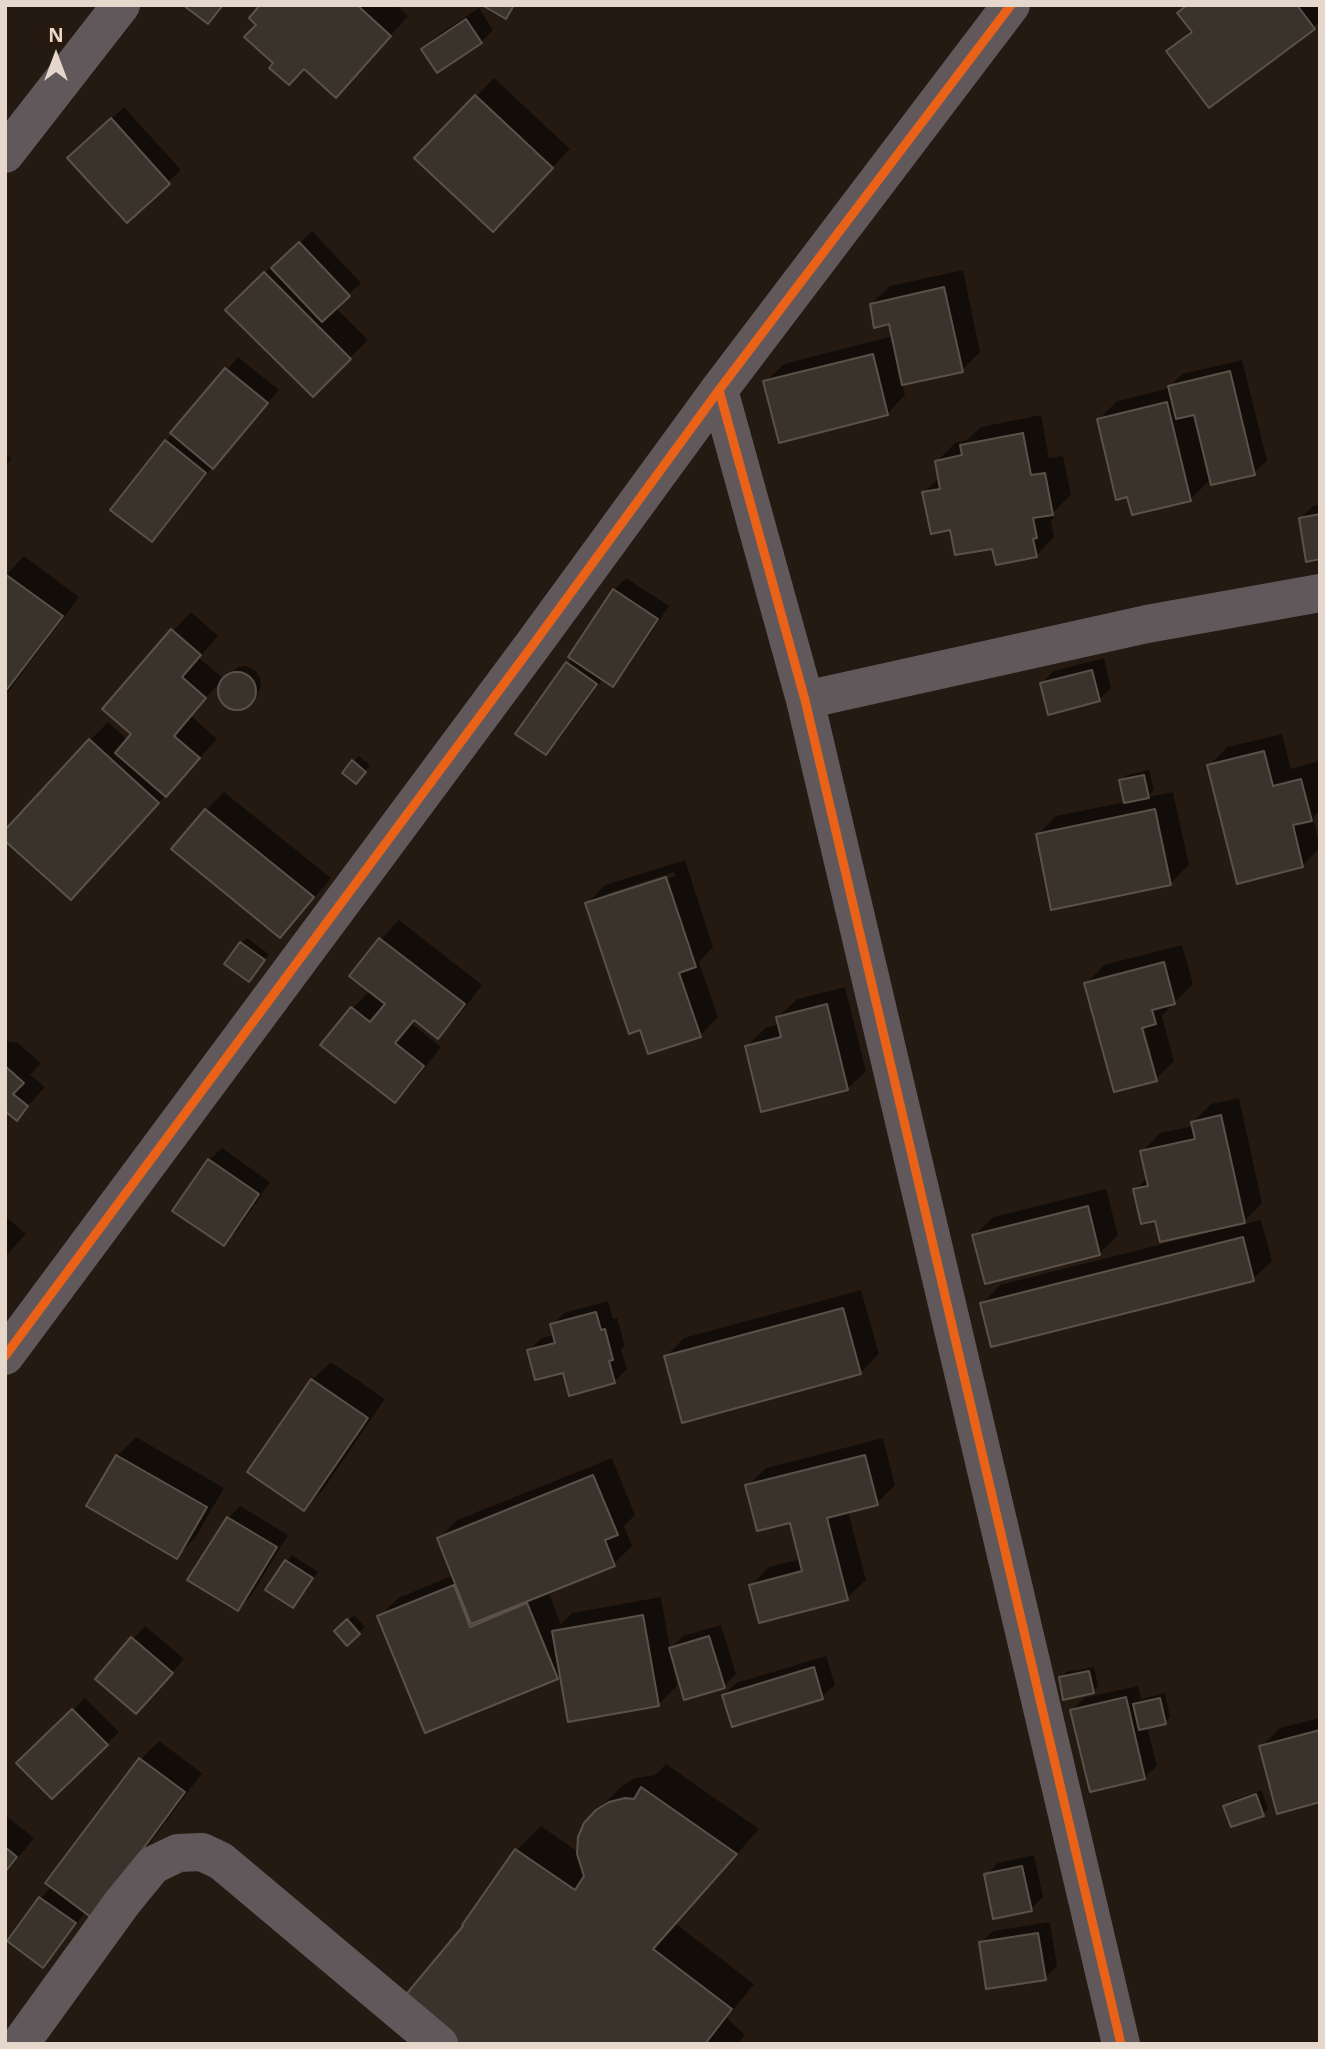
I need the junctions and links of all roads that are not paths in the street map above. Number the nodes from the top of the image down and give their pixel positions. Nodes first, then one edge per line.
1 (121, 5) edge
2 (1011, 5) edge
3 (5, 154) edge
4 (719, 390) junction
5 (1320, 593) edge
6 (805, 700) junction
7 (5, 1356) edge
8 (20, 2044) edge
9 (439, 2044) edge
10 (1121, 2044) edge

1 - 3 street
2 - 4 street
4 - 6 street
4 - 7 street
5 - 6 street
6 - 10 street
8 - 9 street

